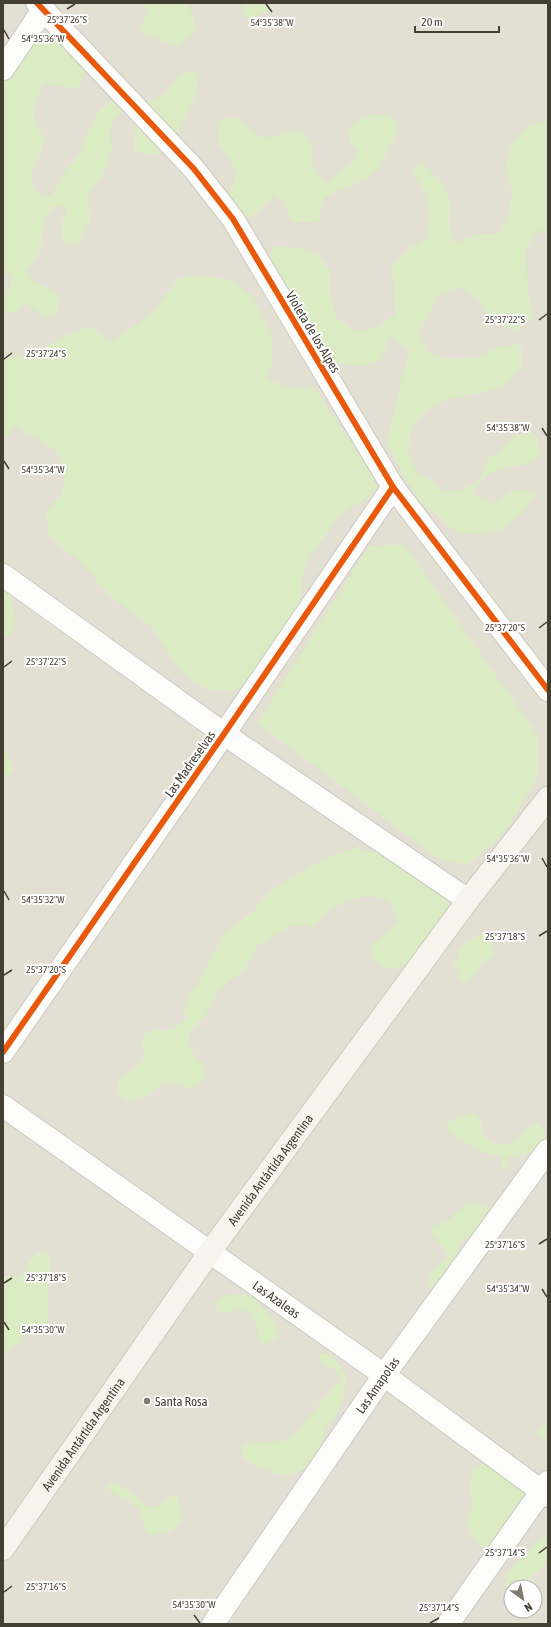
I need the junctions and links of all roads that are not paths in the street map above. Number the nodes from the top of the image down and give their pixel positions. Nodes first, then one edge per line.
1 (40, 6) edge
2 (3, 69) edge
3 (393, 487) junction
4 (3, 575) edge
5 (548, 690) edge
6 (224, 734) junction
7 (548, 798) edge
8 (468, 900) junction
9 (3, 1052) edge
10 (3, 1106) edge
11 (548, 1150) edge
12 (209, 1253) junction
13 (384, 1376) junction
14 (546, 1490) edge
15 (3, 1549) edge
16 (213, 1624) edge
17 (448, 1624) edge

1 - 2 street
1 - 3 street, Violeta de los Alpes
3 - 5 street, Violeta de los Alpes
3 - 6 street, Las Madreselvas
4 - 6 street
6 - 8 street
6 - 9 street, Las Madreselvas
7 - 8 main road, Avenida Antártida Argentina
8 - 12 main road, Avenida Antártida Argentina
10 - 12 street, Las Azaleas
11 - 13 street, Las Amapolas
12 - 13 street, Las Azaleas
12 - 15 main road, Avenida Antártida Argentina
13 - 14 street, Las Azaleas
13 - 16 street, Las Amapolas
14 - 17 street

